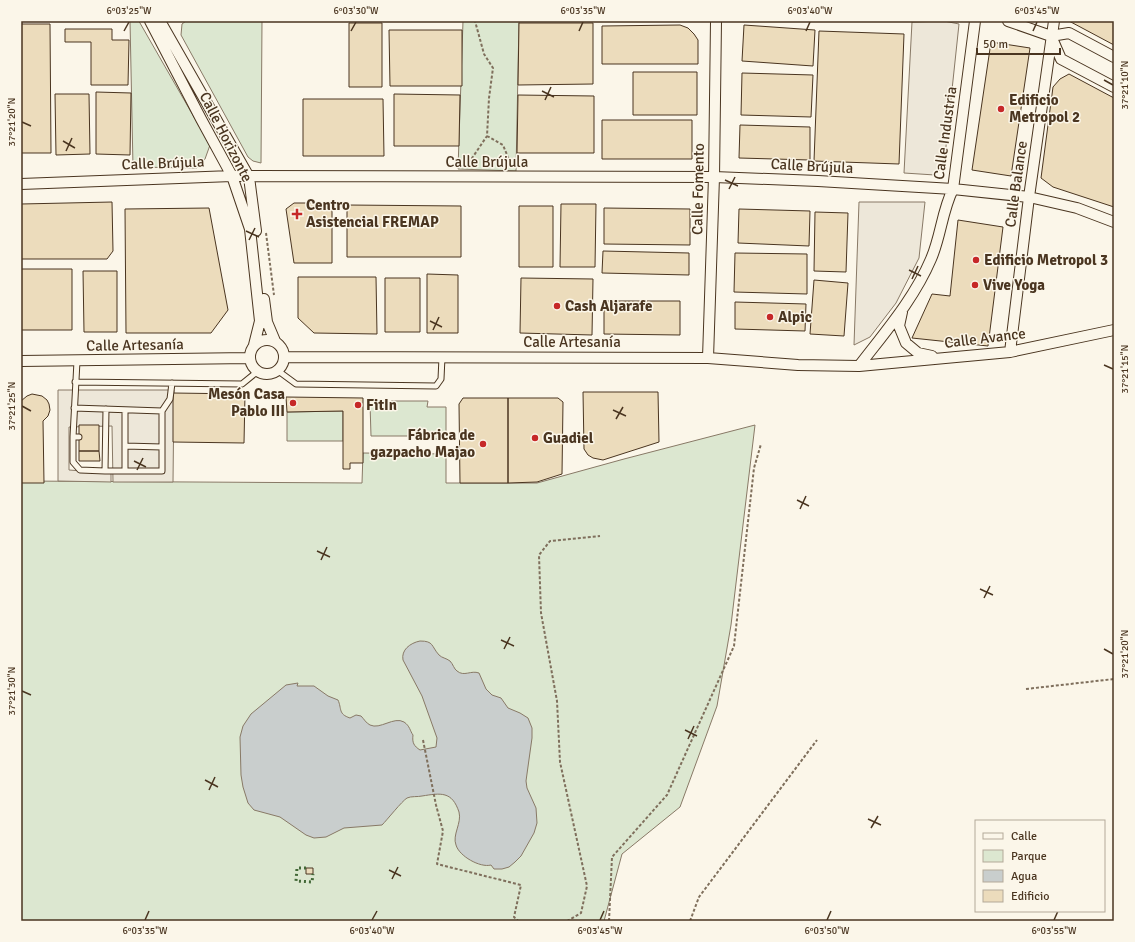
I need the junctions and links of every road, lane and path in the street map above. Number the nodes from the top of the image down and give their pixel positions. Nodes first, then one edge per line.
1 (150, 21) edge
2 (160, 21) edge
3 (474, 21) edge
4 (716, 21) edge
5 (976, 21) edge
6 (1008, 21) edge
7 (1054, 21) edge
8 (1051, 36) junction
9 (1114, 57) edge
10 (1114, 87) edge
11 (487, 136) junction
12 (232, 176) junction
13 (249, 177) junction
14 (460, 177) junction
15 (516, 177) junction
16 (714, 177) junction
17 (21, 184) edge
18 (953, 189) junction
19 (1029, 197) junction
20 (1114, 222) edge
21 (902, 310) junction
22 (1114, 330) edge
23 (275, 341) junction
24 (254, 344) junction
25 (1010, 352) junction
26 (284, 357) junction
27 (442, 357) junction
28 (249, 358) junction
29 (708, 358) junction
30 (941, 358) junction
31 (21, 361) edge
32 (77, 361) junction
33 (859, 366) junction
34 (277, 370) junction
35 (258, 371) junction
36 (75, 382) junction
37 (172, 383) junction
38 (74, 408) junction
39 (106, 409) junction
40 (125, 410) junction
41 (162, 411) junction
42 (761, 444) dead end
43 (125, 446) junction
44 (162, 447) junction
45 (105, 471) junction
46 (125, 471) junction
47 (600, 536) dead end
48 (1114, 679) edge
49 (1026, 690) dead end
50 (423, 740) dead end
51 (817, 740) dead end
52 (518, 921) edge
53 (567, 921) edge
54 (609, 921) edge
55 (690, 921) edge

1 - 12 street, Calle Horizonte
2 - 13 street, Calle Horizonte
3 - 11 path
4 - 16 street, Calle Fomento
5 - 18 street, Calle Industria
6 - 8 street
7 - 8 street, Calle Balance
8 - 9 street
8 - 10 street
8 - 19 street, Calle Balance
11 - 14 path
11 - 15 path
12 - 13 street, Calle Brújula
12 - 17 street, Calle Brújula
12 - 24 street, Calle Horizonte
13 - 14 street, Calle Brújula
13 - 23 street, Calle Horizonte
14 - 15 street, Calle Brújula
15 - 16 street, Calle Brújula
16 - 18 street, Calle Brújula
16 - 29 street, Calle Fomento
18 - 19 street
18 - 21 street, Calle Industria
19 - 20 street
19 - 25 street, Calle Balance
21 - 30 street, Calle Industria
21 - 33 street, Calle Industria
22 - 25 street, Calle Avance
23 - 24 street
23 - 26 street
24 - 28 street
25 - 30 street, Calle Avance
26 - 27 street, Calle Artesanía
26 - 34 street
27 - 29 street, Calle Artesanía
27 - 34 lane
28 - 32 street, Calle Artesanía
28 - 35 street
29 - 33 street, Calle Artesanía
30 - 33 street, Calle Avance
31 - 32 street, Calle Artesanía
32 - 36 lane
34 - 35 street
35 - 37 lane
36 - 37 lane
36 - 38 lane
37 - 41 lane
38 - 39 lane
38 - 45 lane
39 - 40 lane
39 - 45 lane
40 - 41 lane
40 - 43 lane
41 - 44 lane
42 - 54 path
43 - 44 lane
43 - 46 lane
44 - 46 lane
45 - 46 lane
47 - 53 path
48 - 49 path
50 - 52 path
51 - 55 path

